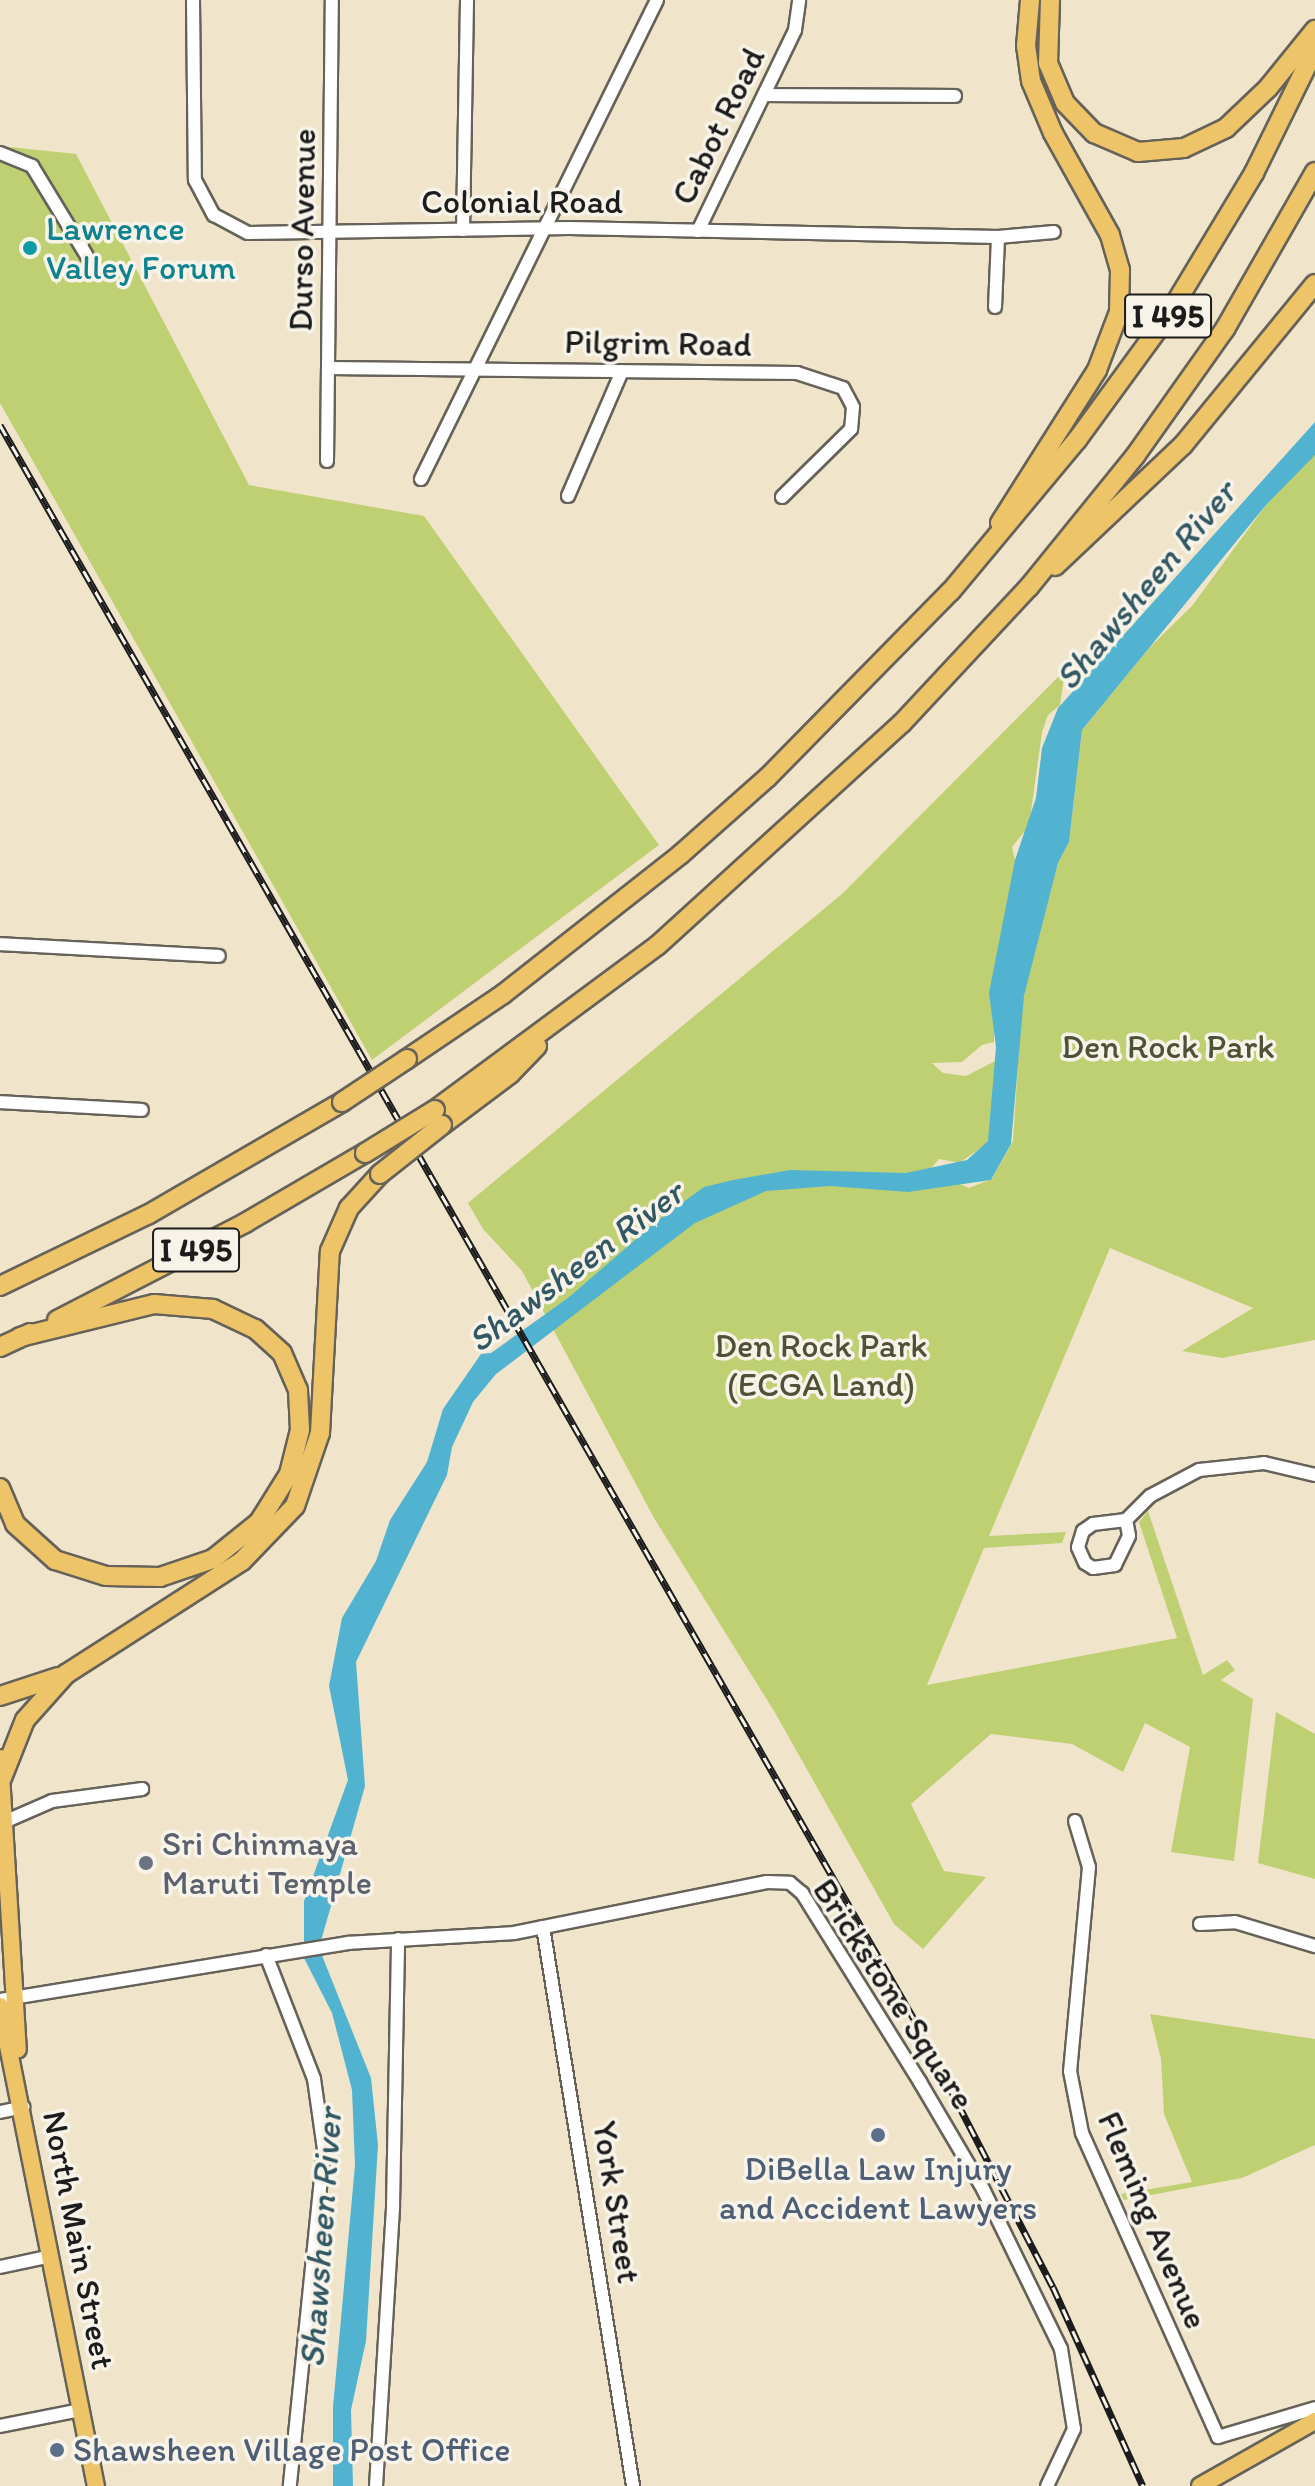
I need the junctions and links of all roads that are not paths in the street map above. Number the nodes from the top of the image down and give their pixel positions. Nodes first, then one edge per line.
1 (193, 0) edge
2 (332, 0) edge
3 (467, 0) edge
4 (657, 0) edge
5 (799, 0) edge
6 (1030, 0) edge
7 (1050, 0) edge
8 (1315, 30) edge
9 (1315, 49) edge
10 (764, 95) junction
11 (955, 96) dead end
12 (0, 153) edge
13 (1315, 172) edge
14 (545, 229) junction
15 (463, 230) junction
16 (698, 231) junction
17 (330, 232) junction
18 (1054, 232) dead end
19 (998, 237) junction
20 (87, 256) dead end
21 (1315, 284) edge
22 (995, 307) dead end
23 (328, 368) junction
24 (475, 369) junction
25 (622, 371) junction
26 (327, 461) dead end
27 (421, 479) dead end
28 (568, 496) dead end
29 (782, 497) dead end
30 (982, 556) junction
31 (1036, 578) junction
32 (0, 944) edge
33 (219, 956) dead end
34 (0, 1102) edge
35 (142, 1110) dead end
36 (438, 1118) junction
37 (0, 1286) edge
38 (20, 1337) junction
39 (0, 1347) edge
40 (1315, 1475) edge
41 (0, 1488) edge
42 (1126, 1520) junction
43 (66, 1674) junction
44 (0, 1696) edge
45 (0, 1758) edge
46 (2, 1778) edge
47 (142, 1789) dead end
48 (1075, 1821) dead end
49 (4, 1822) junction
50 (1200, 1924) dead end
51 (543, 1927) junction
52 (398, 1939) junction
53 (1315, 1946) edge
54 (266, 1955) junction
55 (5, 2001) edge
56 (23, 2107) junction
57 (0, 2112) edge
58 (51, 2256) junction
59 (0, 2267) edge
60 (1315, 2408) edge
61 (81, 2410) junction
62 (1315, 2421) edge
63 (0, 2426) edge
64 (96, 2486) edge
65 (290, 2486) edge
66 (376, 2486) edge
67 (633, 2486) edge
68 (1047, 2486) edge
69 (1200, 2486) edge

1 - 17 street, Colonial Road
2 - 17 street, Durso Avenue
3 - 15 street
4 - 14 street
5 - 10 street, Cabot Road
6 - 30 highway
7 - 8 highway
9 - 30 highway, I 495
10 - 11 street
10 - 16 street, Cabot Road
12 - 20 street
13 - 31 highway, I 495
14 - 15 street, Colonial Road
14 - 16 street, Colonial Road
14 - 24 street
15 - 17 street, Colonial Road
16 - 19 street, Colonial Road
17 - 23 street, Durso Avenue
18 - 19 street, Colonial Road
19 - 22 street
21 - 31 highway
23 - 24 street, Pilgrim Road
23 - 26 street, Durso Avenue
24 - 25 street, Pilgrim Road
24 - 27 street
25 - 28 street
25 - 29 street, Pilgrim Road
30 - 37 highway, I 495, bridge
31 - 36 highway, I 495
32 - 33 street
34 - 35 street
36 - 38 highway, I 495, bridge
36 - 43 highway, bridge
38 - 39 highway, I 495
38 - 41 highway
40 - 42 street
42 - 42 street
43 - 44 highway
43 - 46 highway
45 - 46 main road, North Main Street
46 - 49 main road, North Main Street
47 - 49 street
48 - 60 street, Fleming Avenue
49 - 55 main road, North Main Street
50 - 53 street
51 - 52 street, Brickstone Square
51 - 67 street, York Street
51 - 68 street, Brickstone Square
52 - 54 street, Brickstone Square
52 - 66 street
54 - 55 street, Brickstone Square
54 - 65 street
55 - 56 main road, North Main Street
56 - 57 street
56 - 58 main road, North Main Street
58 - 59 street
58 - 61 main road, North Main Street
61 - 63 street
61 - 64 main road, North Main Street
62 - 69 main road

